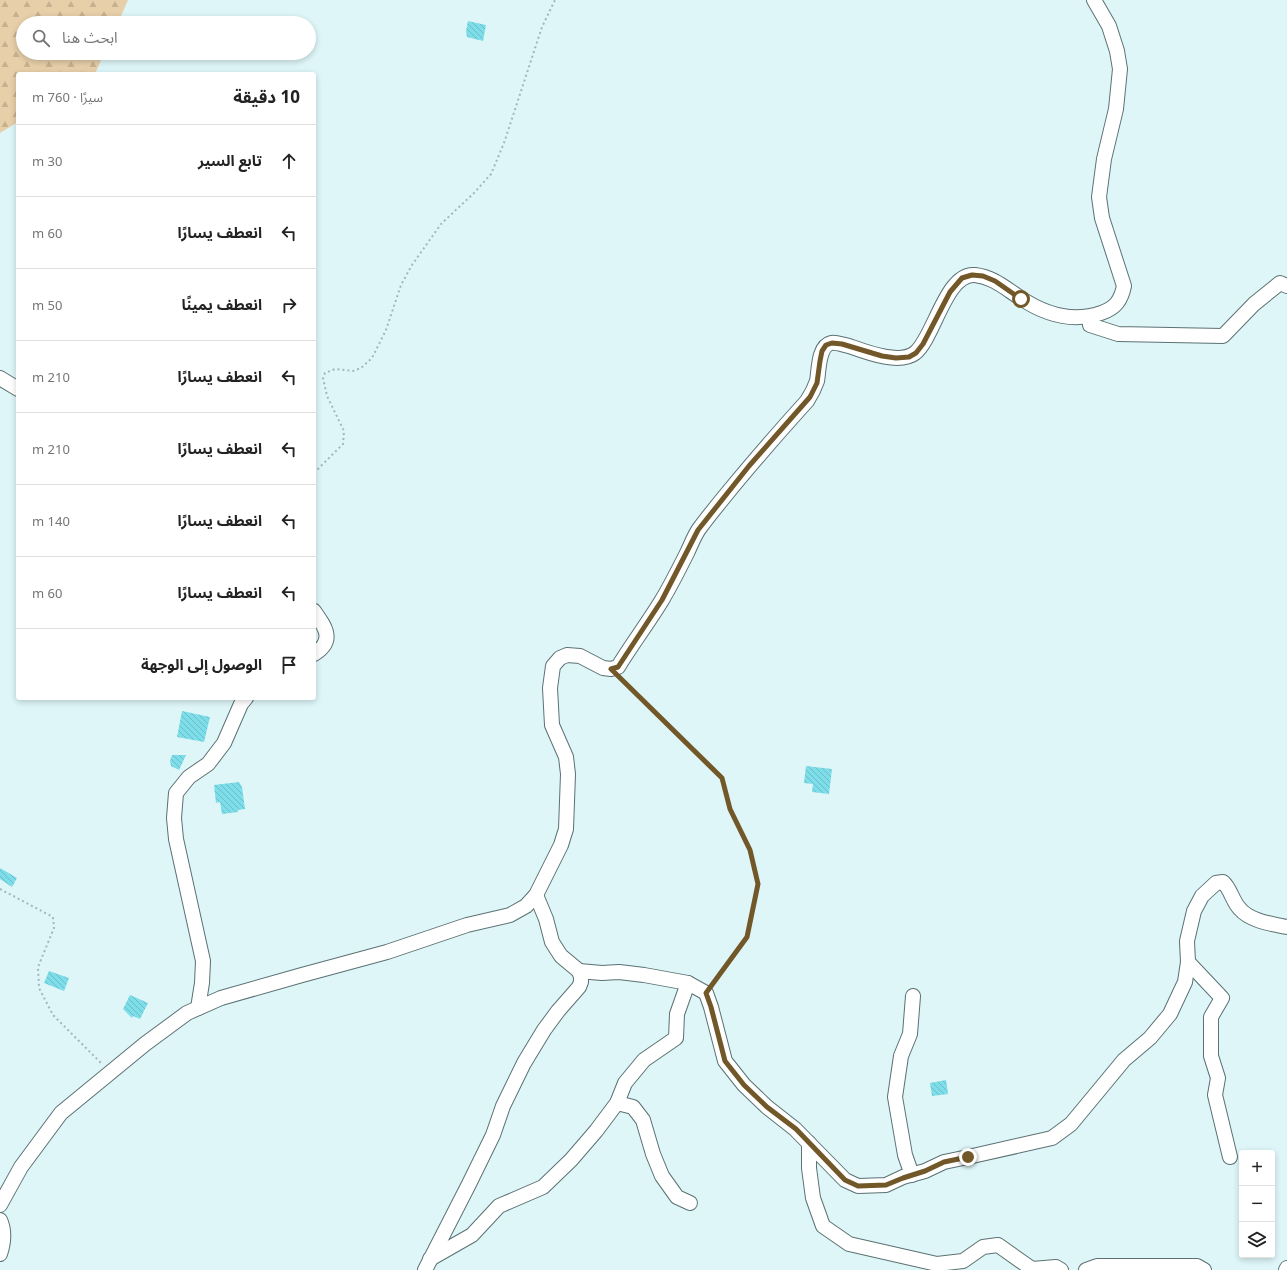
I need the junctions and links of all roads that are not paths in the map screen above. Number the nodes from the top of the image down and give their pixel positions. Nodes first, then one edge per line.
1 (1094, 0) edge
2 (1287, 286) edge
3 (1089, 317) junction
4 (0, 378) edge
5 (16, 388) edge
6 (316, 614) edge
7 (316, 653) edge
8 (244, 700) edge
9 (536, 895) junction
10 (1287, 927) edge
11 (1188, 962) junction
12 (579, 971) junction
13 (688, 983) junction
14 (913, 996) dead end
15 (198, 1008) junction
16 (618, 1103) junction
17 (809, 1143) junction
18 (1230, 1157) dead end
19 (912, 1175) junction
20 (690, 1203) dead end
21 (0, 1205) edge
22 (0, 1220) edge
23 (0, 1254) edge
24 (427, 1265) edge
25 (1061, 1270) edge
26 (1086, 1270) edge
27 (1204, 1270) edge

1 - 3 street
2 - 3 street
3 - 9 street
4 - 5 street
6 - 7 street
8 - 15 street
9 - 12 street
9 - 15 street
10 - 11 street
11 - 18 street
11 - 19 street
12 - 13 street
12 - 24 street
13 - 16 street
13 - 17 street
14 - 19 street
15 - 21 street
16 - 20 street
16 - 24 street
17 - 19 street
17 - 25 street
22 - 23 street
26 - 27 street

